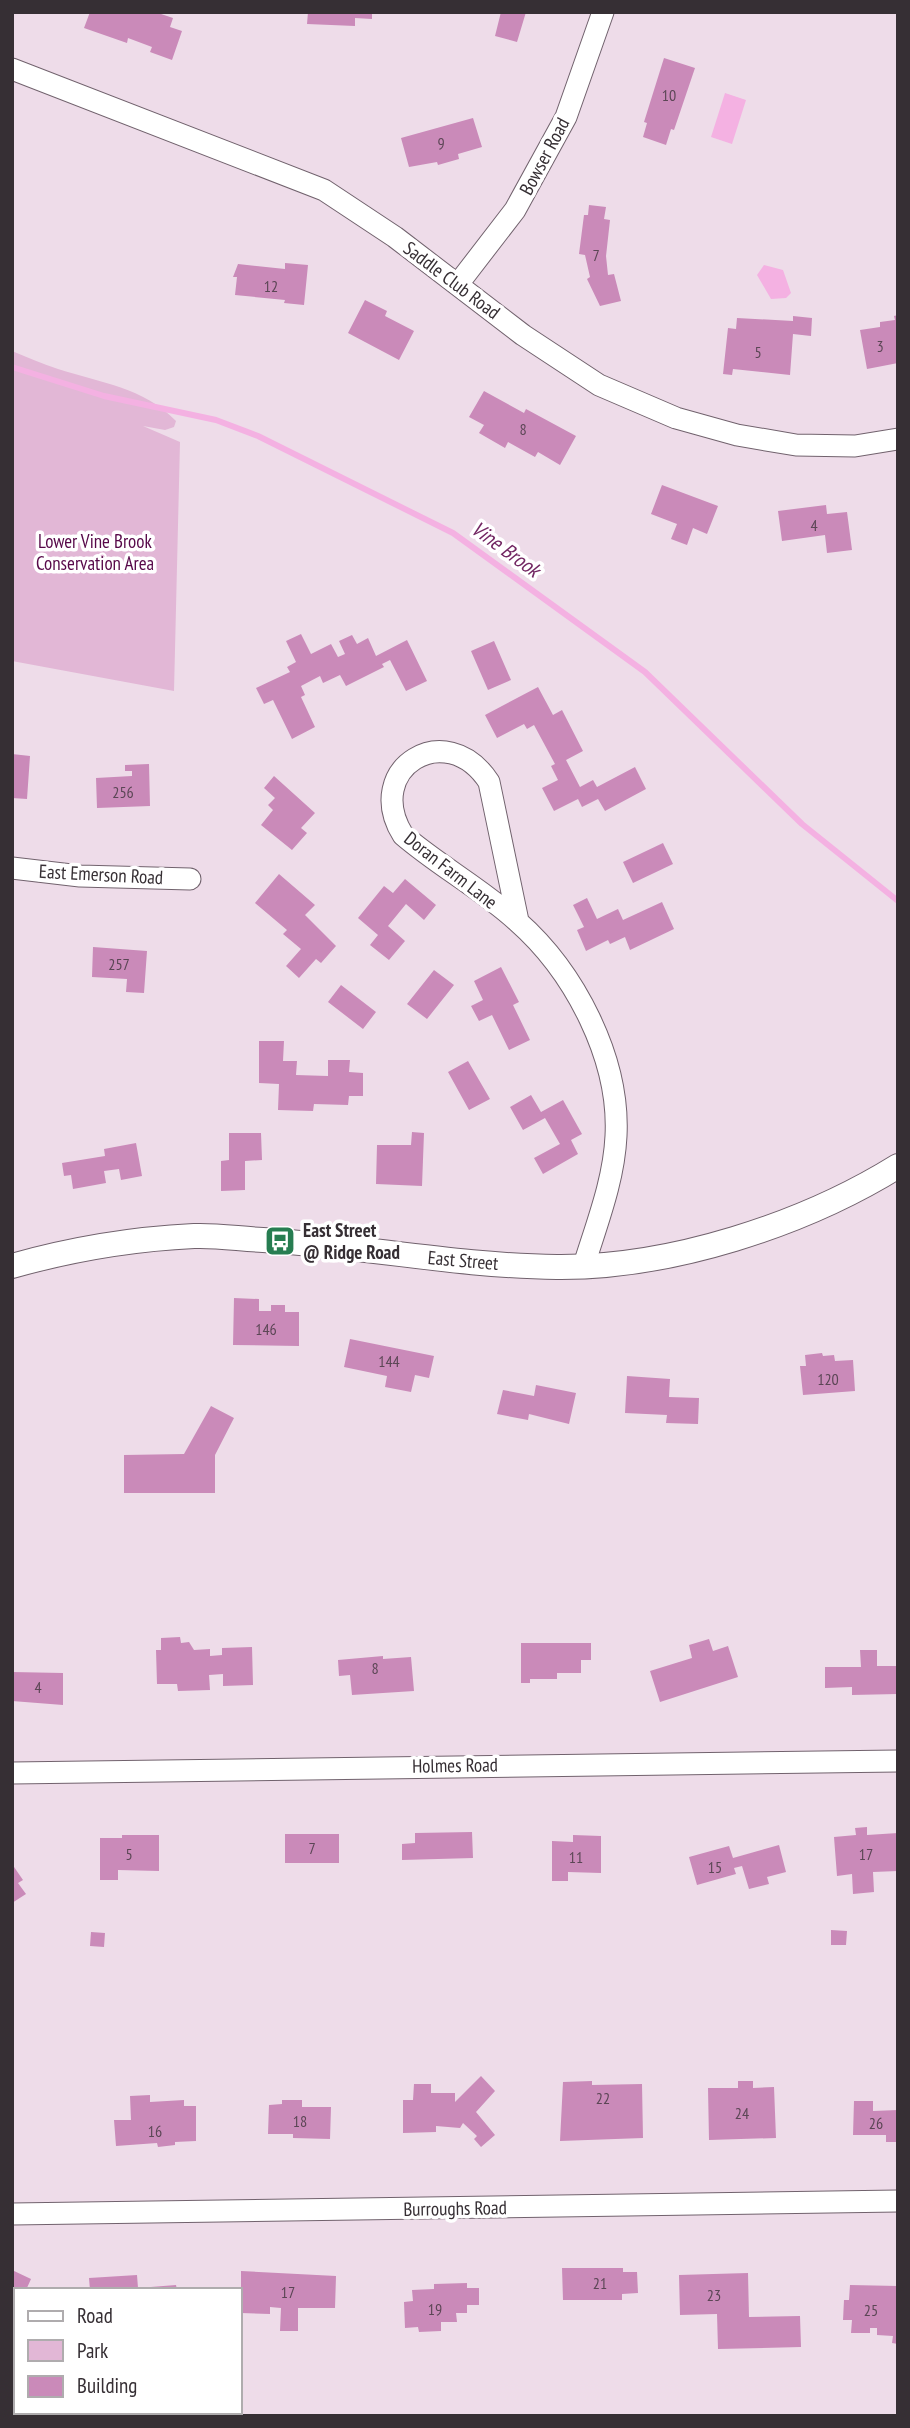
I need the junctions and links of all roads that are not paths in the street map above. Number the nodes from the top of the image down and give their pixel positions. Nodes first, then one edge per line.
1 (603, 12) edge
2 (12, 69) edge
3 (458, 284) junction
4 (898, 439) edge
5 (12, 868) edge
6 (190, 879) dead end
7 (518, 921) junction
8 (898, 1166) edge
9 (584, 1265) junction
10 (12, 1266) edge
11 (898, 1760) edge
12 (12, 1773) edge
13 (898, 2201) edge
14 (12, 2214) edge

1 - 3 street, Bowser Road
2 - 3 street, Saddle Club Road
3 - 4 street, Saddle Club Road
5 - 6 street, East Emerson Road
7 - 7 street, Doran Farm Lane
7 - 9 street, Doran Farm Lane
8 - 9 street, East Street
9 - 10 street, East Street
11 - 12 street, Holmes Road
13 - 14 street, Burroughs Road

